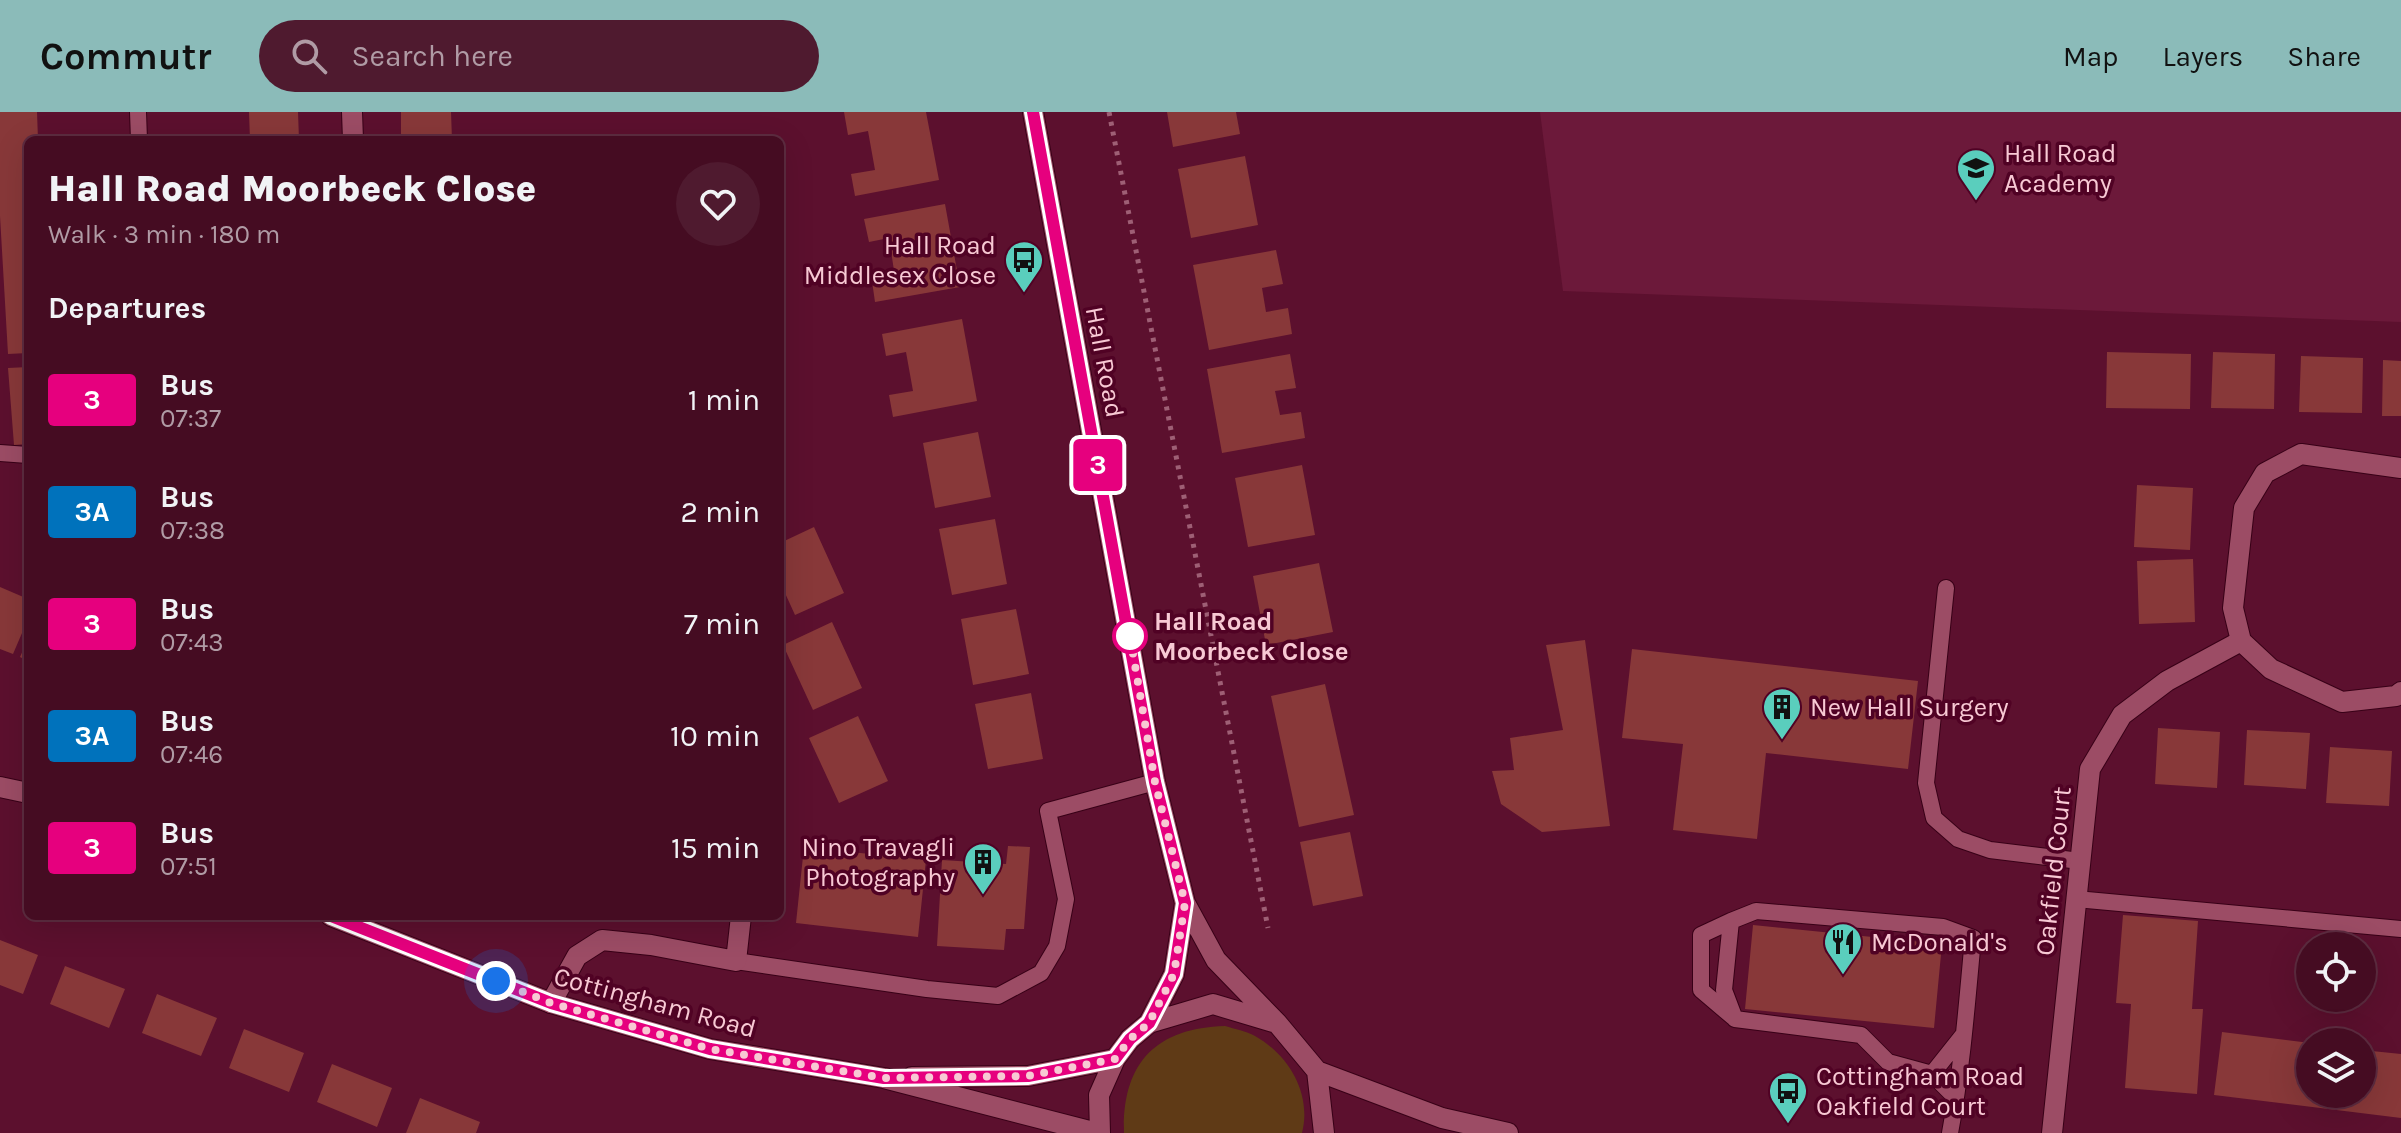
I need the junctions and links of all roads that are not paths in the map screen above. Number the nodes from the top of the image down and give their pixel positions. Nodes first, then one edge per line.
1 (138, 112) edge
2 (352, 112) edge
3 (1033, 112) edge
4 (139, 136) edge
5 (353, 136) edge
6 (0, 453) edge
7 (24, 455) edge
8 (2401, 468) edge
9 (1946, 588) dead end
10 (2241, 641) junction
11 (2401, 692) edge
12 (1155, 782) junction
13 (0, 787) edge
14 (24, 792) edge
15 (2080, 861) junction
16 (2076, 899) junction
17 (1185, 903) junction
18 (341, 920) edge
19 (741, 920) edge
20 (1731, 921) junction
21 (2401, 929) edge
22 (736, 961) junction
23 (551, 1003) junction
24 (1735, 1019) junction
25 (1149, 1023) junction
26 (1277, 1023) junction
27 (1964, 1034) junction
28 (1115, 1059) junction
29 (1317, 1071) junction
30 (1932, 1074) junction
31 (884, 1078) junction
32 (1956, 1098) junction
33 (1098, 1133) edge
34 (1324, 1133) edge
35 (1508, 1133) edge
36 (1950, 1133) edge
37 (2052, 1133) edge

1 - 4 lane
2 - 5 street
3 - 12 street, Hall Road
6 - 7 lane
8 - 10 street
9 - 15 lane
10 - 11 street
10 - 15 street, Oakfield Court
12 - 17 street, Hall Road
12 - 22 lane
13 - 14 street
15 - 16 street, Oakfield Court
16 - 21 lane
16 - 37 street, Oakfield Court
17 - 25 street, Hall Road
17 - 26 street, Hall Road
18 - 23 street, Cottingham Road
19 - 22 street
20 - 24 lane
20 - 24 lane
20 - 27 lane
22 - 23 street
23 - 31 street, Cottingham Road
24 - 30 lane
25 - 26 street
25 - 28 street
26 - 29 street, Hall Road
27 - 30 lane
27 - 32 lane
28 - 31 street, Cottingham Road
28 - 33 street
29 - 34 street
29 - 35 street
30 - 32 lane
31 - 33 street, Cottingham Road
32 - 36 lane

